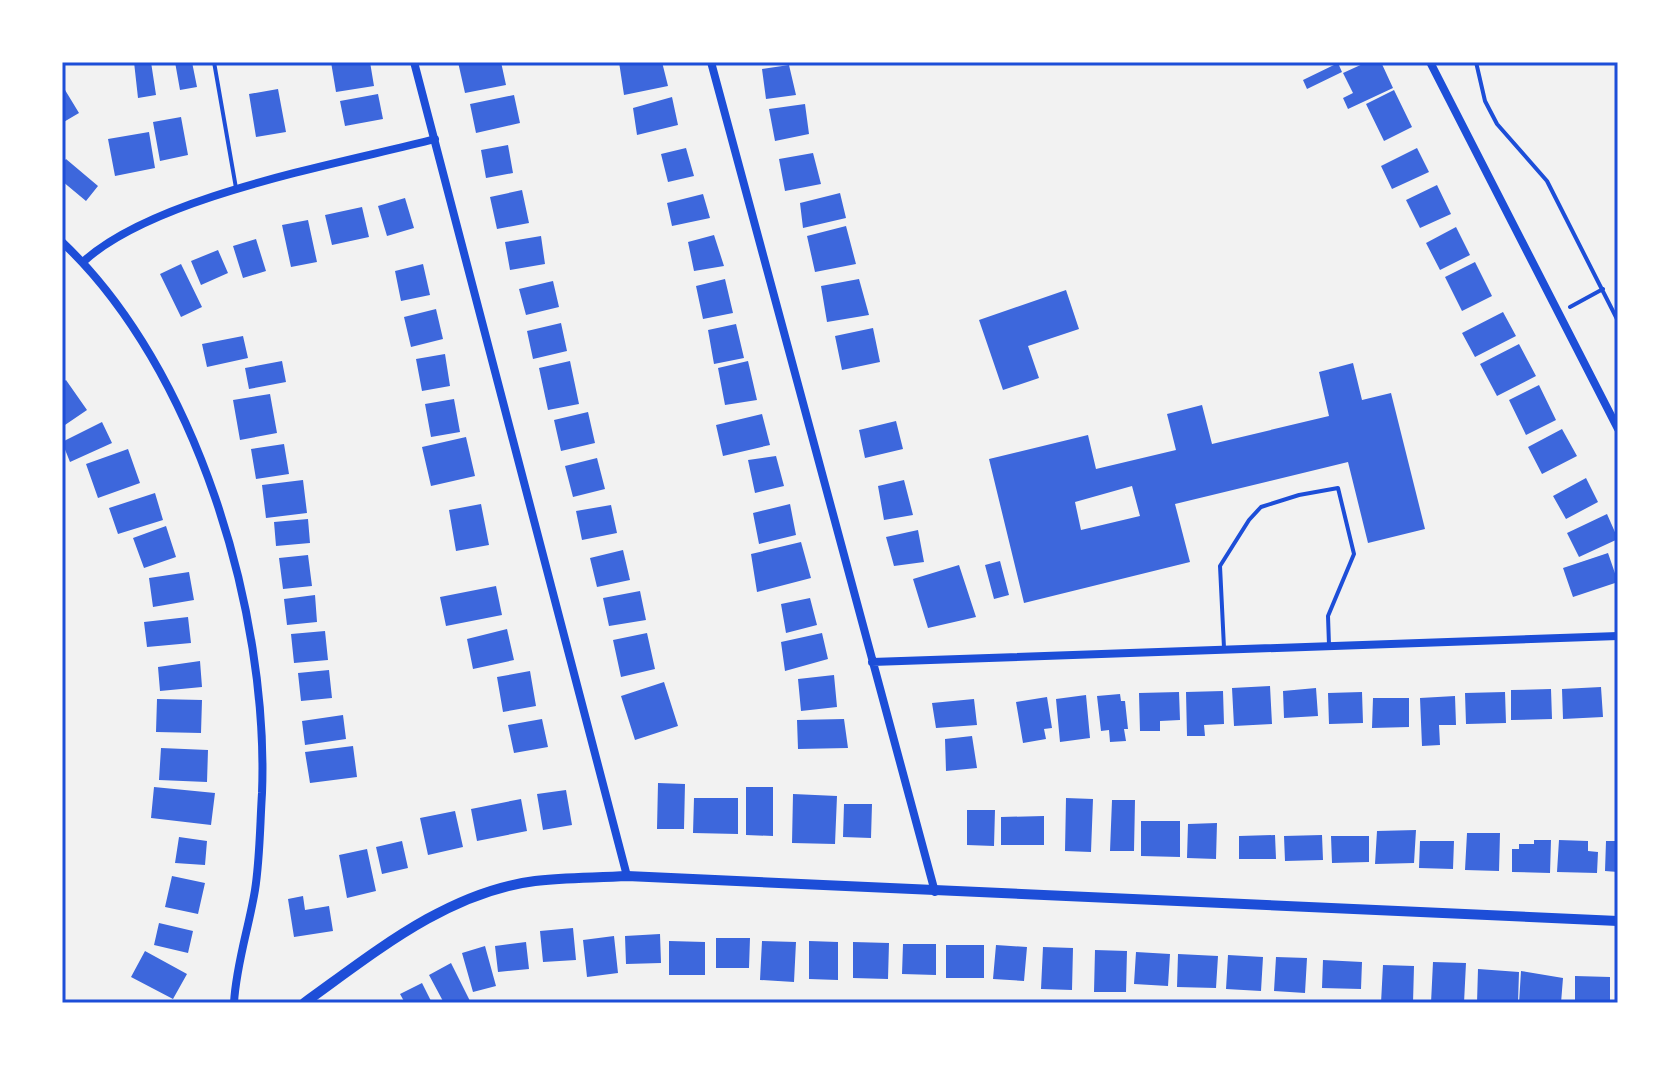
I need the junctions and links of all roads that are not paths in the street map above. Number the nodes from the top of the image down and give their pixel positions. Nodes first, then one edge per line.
1 (214, 62) edge
2 (414, 62) edge
3 (711, 62) edge
4 (1430, 62) edge
5 (435, 139) junction
6 (236, 191) junction
7 (62, 242) edge
8 (83, 262) junction
9 (1618, 429) edge
10 (1618, 636) edge
11 (1329, 645) junction
12 (1224, 649) junction
13 (872, 662) junction
14 (627, 876) junction
15 (935, 892) junction
16 (1618, 921) edge
17 (234, 1003) edge
18 (304, 1003) edge

1 - 6 lane
2 - 5 street
3 - 13 street
4 - 9 street
5 - 6 street
5 - 14 street
6 - 8 street
7 - 8 street
8 - 17 street
10 - 11 street
11 - 12 street
11 - 12 lane
12 - 13 street
13 - 15 street
14 - 15 street
14 - 18 street
15 - 16 street

